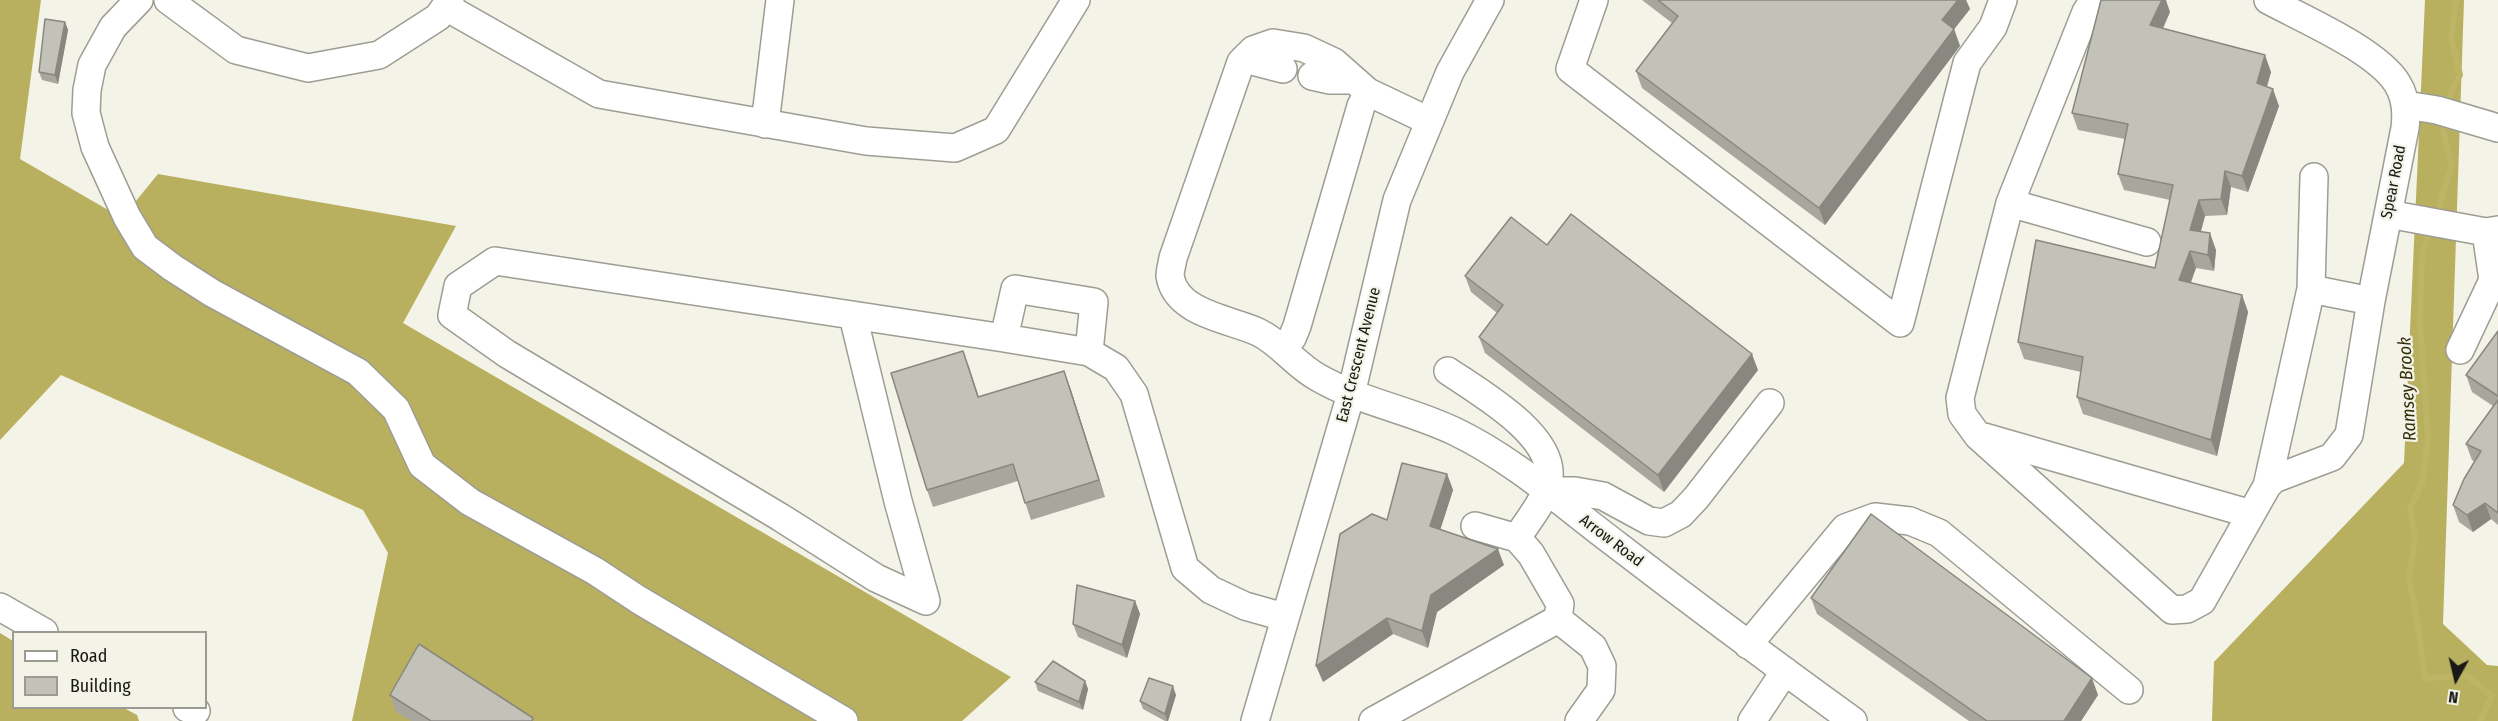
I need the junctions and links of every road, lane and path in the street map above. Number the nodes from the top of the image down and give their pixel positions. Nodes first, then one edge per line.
1 (139, 0) edge
2 (168, 0) edge
3 (780, 0) edge
4 (1076, 0) edge
5 (1490, 0) edge
6 (1594, 0) edge
7 (2003, 0) edge
8 (2094, 0) edge
9 (2268, 0) edge
10 (448, 3) edge
11 (1244, 59) junction
12 (1283, 69) dead end
13 (1312, 76) dead end
14 (1361, 86) junction
15 (2406, 105) junction
16 (1429, 121) junction
17 (765, 124) junction
18 (2498, 128) edge
19 (2314, 177) dead end
20 (2010, 203) junction
21 (2401, 216) junction
22 (2492, 231) edge
23 (2147, 242) dead end
24 (2311, 289) junction
25 (2371, 301) junction
26 (853, 316) junction
27 (1004, 338) junction
28 (1282, 348) junction
29 (2460, 350) dead end
30 (1089, 352) junction
31 (1448, 372) dead end
32 (1351, 394) junction
33 (1770, 403) dead end
34 (1978, 436) junction
35 (2267, 486) junction
36 (1546, 491) junction
37 (2251, 514) junction
38 (1475, 525) dead end
39 (1518, 538) junction
40 (0, 607) edge
41 (1284, 617) junction
42 (1558, 618) junction
43 (41, 631) edge
44 (1748, 645) junction
45 (1785, 671) junction
46 (2129, 690) dead end
47 (844, 721) edge
48 (1255, 721) edge
49 (1373, 721) edge
50 (1579, 721) edge
51 (1752, 721) edge
52 (1853, 721) edge

1 - 47 street
2 - 10 street
3 - 17 street
4 - 17 street
5 - 16 street, East Crescent Avenue
6 - 7 street
8 - 20 street
9 - 15 street
10 - 17 street
11 - 12 street
11 - 14 street
11 - 28 street, Arrow Road
13 - 14 street
14 - 16 street
14 - 28 street
15 - 18 street
15 - 21 street, Spear Road
16 - 32 street, East Crescent Avenue
19 - 24 street
20 - 23 street
20 - 34 street
21 - 22 street
21 - 25 street, Spear Road
22 - 29 street
24 - 25 street
24 - 35 street
25 - 35 street, Spear Road
26 - 26 street
26 - 27 street
27 - 30 street
27 - 30 street
28 - 32 street, Arrow Road
30 - 41 street
31 - 36 street
32 - 36 street, Arrow Road
32 - 41 street, East Crescent Avenue
33 - 36 street
34 - 37 street
34 - 37 street
35 - 37 street
36 - 39 street
36 - 44 street, Arrow Road
38 - 39 street
39 - 42 street
40 - 43 street
41 - 48 street, East Crescent Avenue
42 - 49 street
42 - 50 street
44 - 45 street, Arrow Road
44 - 46 street
45 - 51 street
45 - 52 street, Arrow Road

